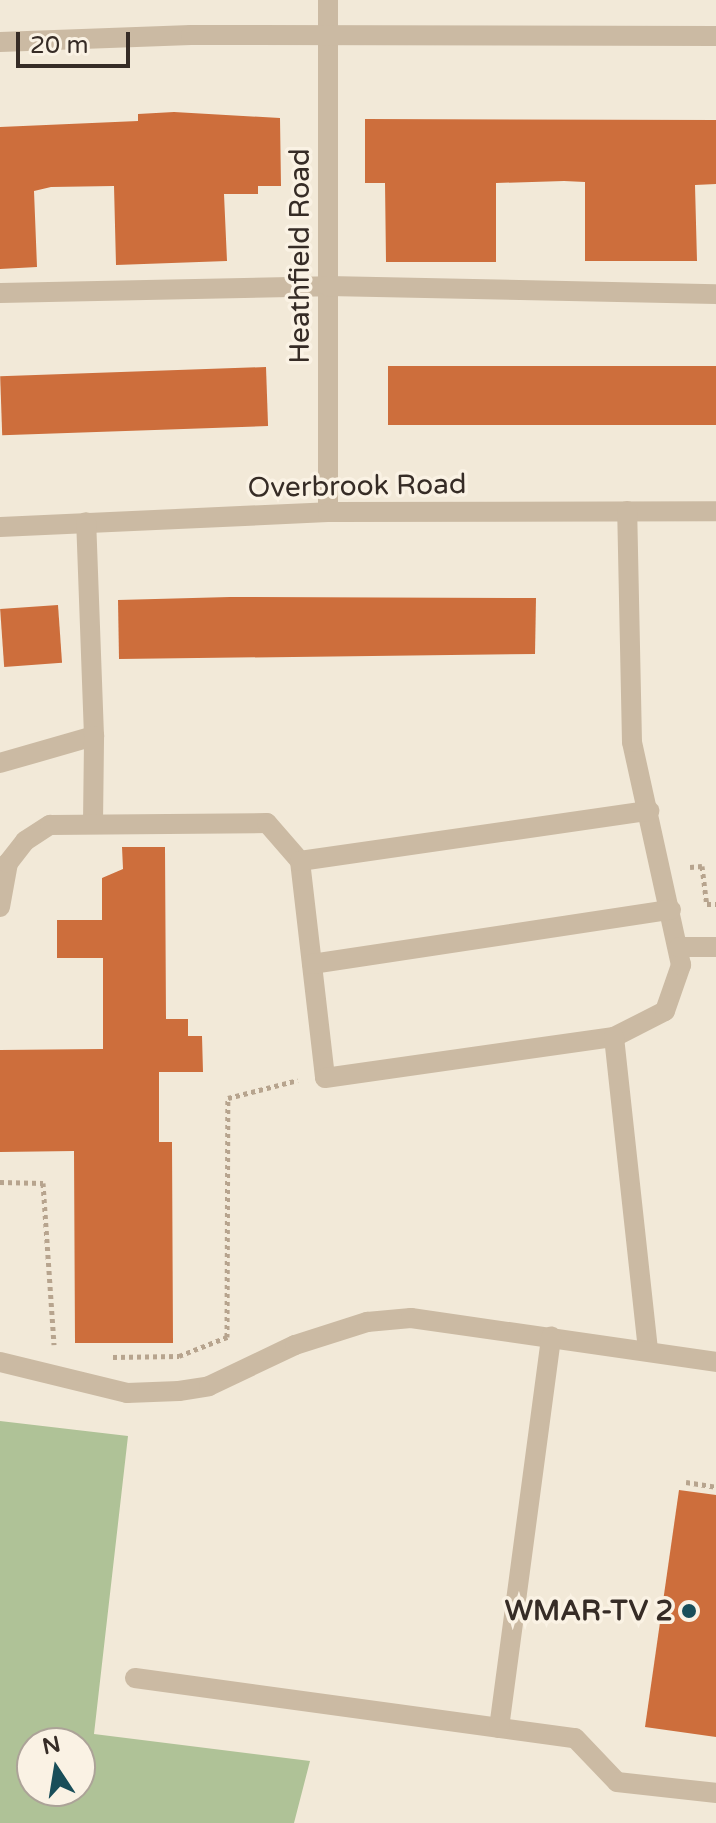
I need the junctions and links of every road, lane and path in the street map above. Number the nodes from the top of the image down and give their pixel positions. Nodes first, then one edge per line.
1 (328, 0) edge
2 (328, 35) junction
3 (716, 36) edge
4 (0, 42) edge
5 (328, 286) junction
6 (0, 293) edge
7 (716, 294) edge
8 (627, 511) junction
9 (716, 511) edge
10 (328, 512) junction
11 (86, 522) junction
12 (0, 527) edge
13 (94, 736) junction
14 (0, 763) edge
15 (649, 811) junction
16 (93, 823) junction
17 (300, 861) junction
18 (0, 907) edge
19 (671, 910) junction
20 (679, 947) junction
21 (716, 947) edge
22 (312, 964) junction
23 (614, 1037) junction
24 (325, 1071) junction
25 (0, 1182) edge
26 (551, 1336) junction
27 (648, 1350) junction
28 (65, 1353) dead end
29 (103, 1357) dead end
30 (0, 1362) edge
31 (716, 1362) edge
32 (686, 1482) dead end
33 (716, 1487) edge
34 (135, 1678) dead end
35 (499, 1728) junction
36 (716, 1793) edge

1 - 2 street, Heathfield Road
2 - 3 street
2 - 4 street
2 - 5 street, Heathfield Road
5 - 6 street
5 - 7 street
5 - 10 street, Heathfield Road
8 - 9 street, Overbrook Road
8 - 10 street, Overbrook Road
8 - 15 street
10 - 11 street, Overbrook Road
11 - 12 street, Overbrook Road
11 - 13 street
13 - 14 street
13 - 16 street
15 - 17 street
15 - 19 street
16 - 17 street
16 - 18 street
17 - 22 street
19 - 20 street
19 - 22 street
20 - 21 street
20 - 23 street
22 - 24 street
23 - 24 street
23 - 27 street
24 - 29 path
25 - 28 path
26 - 27 street
26 - 30 street
26 - 35 street
27 - 31 street
32 - 33 path
34 - 35 street
35 - 36 street

